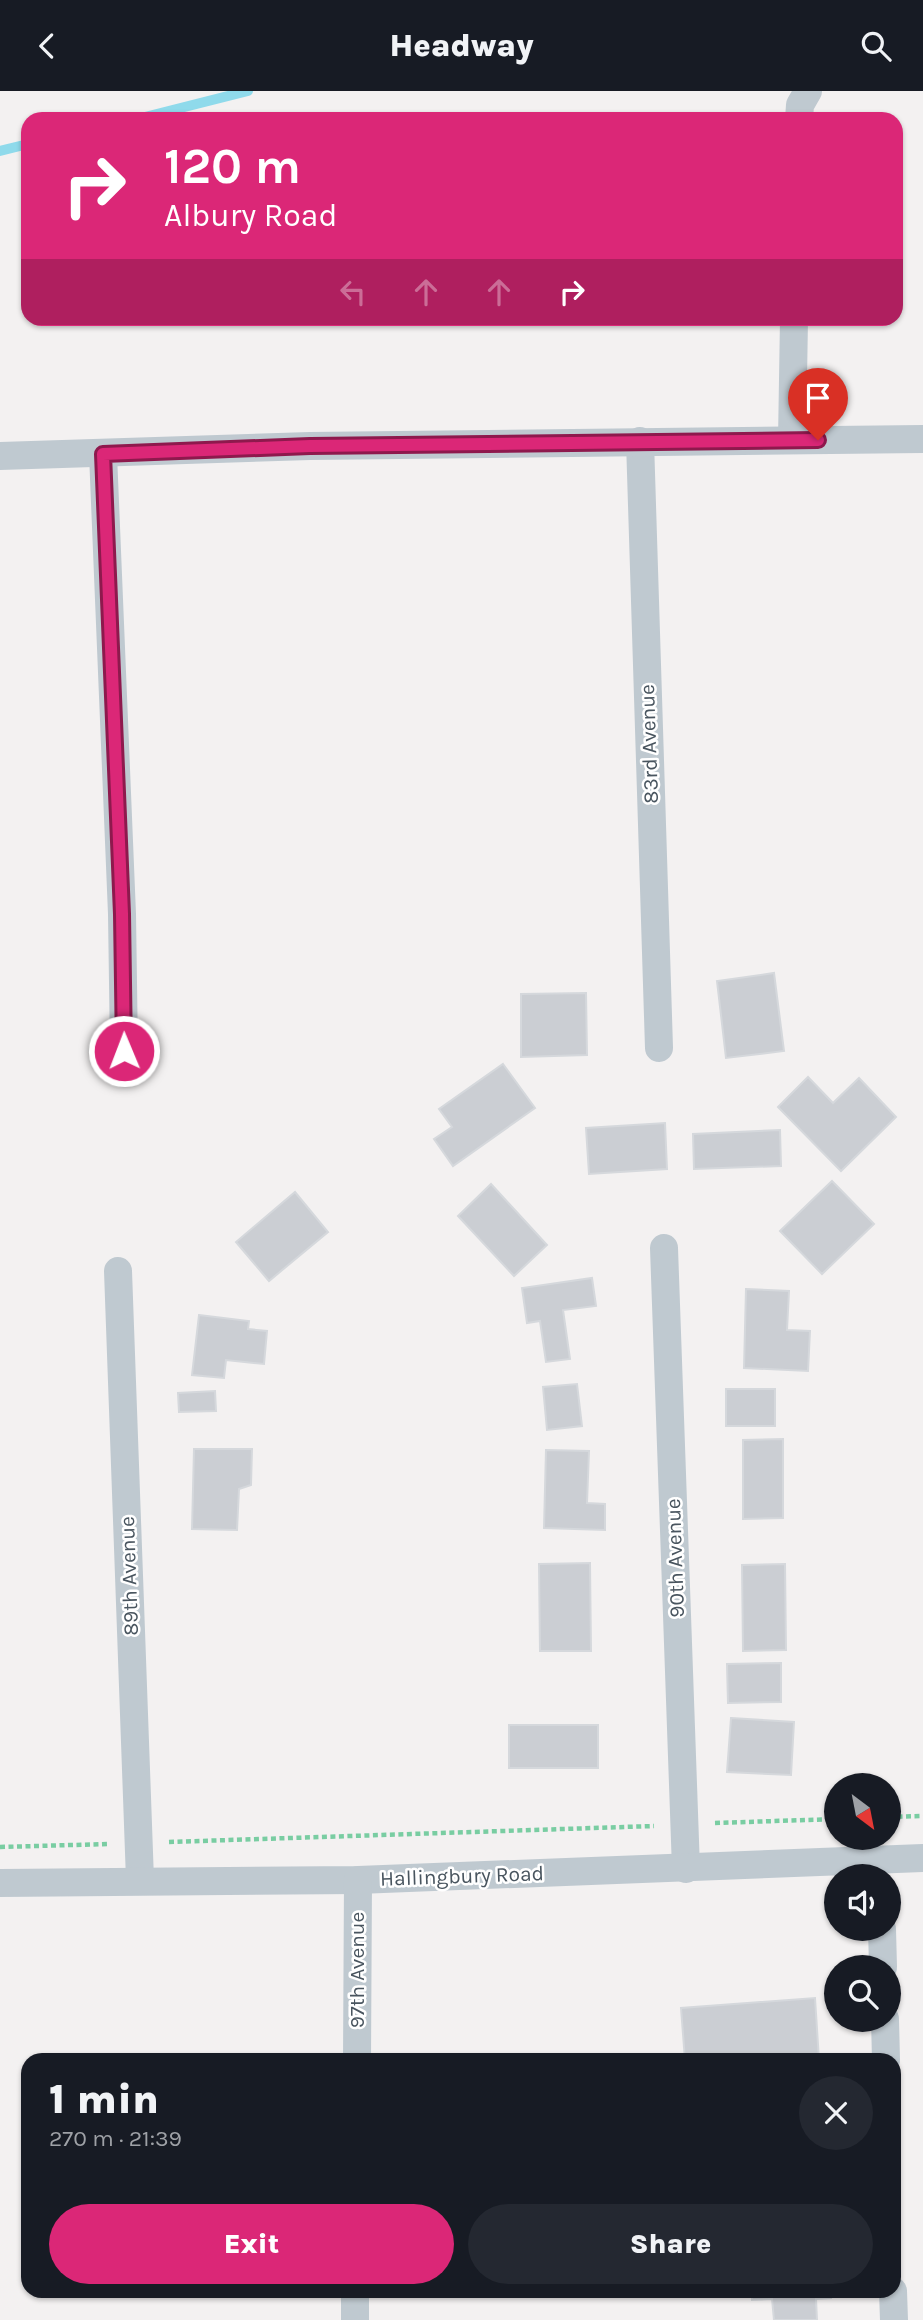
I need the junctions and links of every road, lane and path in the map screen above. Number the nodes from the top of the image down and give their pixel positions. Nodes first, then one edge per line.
1 (808, 91) edge
2 (800, 112) edge
3 (794, 326) edge
4 (923, 439) edge
5 (792, 440) junction
6 (640, 441) junction
7 (103, 454) junction
8 (0, 456) edge
9 (659, 1048) dead end
10 (124, 1051) dead end
11 (664, 1248) dead end
12 (118, 1271) dead end
13 (923, 1816) edge
14 (901, 1817) edge
15 (824, 1819) edge
16 (684, 1825) junction
17 (139, 1843) junction
18 (0, 1847) edge
19 (923, 1858) edge
20 (895, 1864) edge
21 (824, 1867) edge
22 (686, 1868) junction
23 (140, 1880) junction
24 (358, 1880) junction
25 (0, 1883) edge
26 (885, 2032) edge
27 (357, 2053) edge
28 (886, 2053) edge
29 (355, 2298) edge
30 (893, 2298) edge
31 (355, 2320) edge
32 (894, 2320) edge

1 - 2 street
3 - 5 street
4 - 5 street
5 - 6 street
6 - 7 street
6 - 9 street, 83rd Avenue
7 - 8 street
7 - 10 street
11 - 16 street, 90th Avenue
12 - 17 street, 89th Avenue
13 - 14 path
15 - 16 path
16 - 17 path
16 - 22 street, 90th Avenue
17 - 18 path
17 - 23 street, 89th Avenue
19 - 20 street, Hallingbury Road
21 - 22 street, Hallingbury Road
22 - 24 street, Hallingbury Road
23 - 24 street, Hallingbury Road
23 - 25 street, Hallingbury Road
24 - 27 street, 97th Avenue
26 - 28 street
29 - 31 street
30 - 32 street

